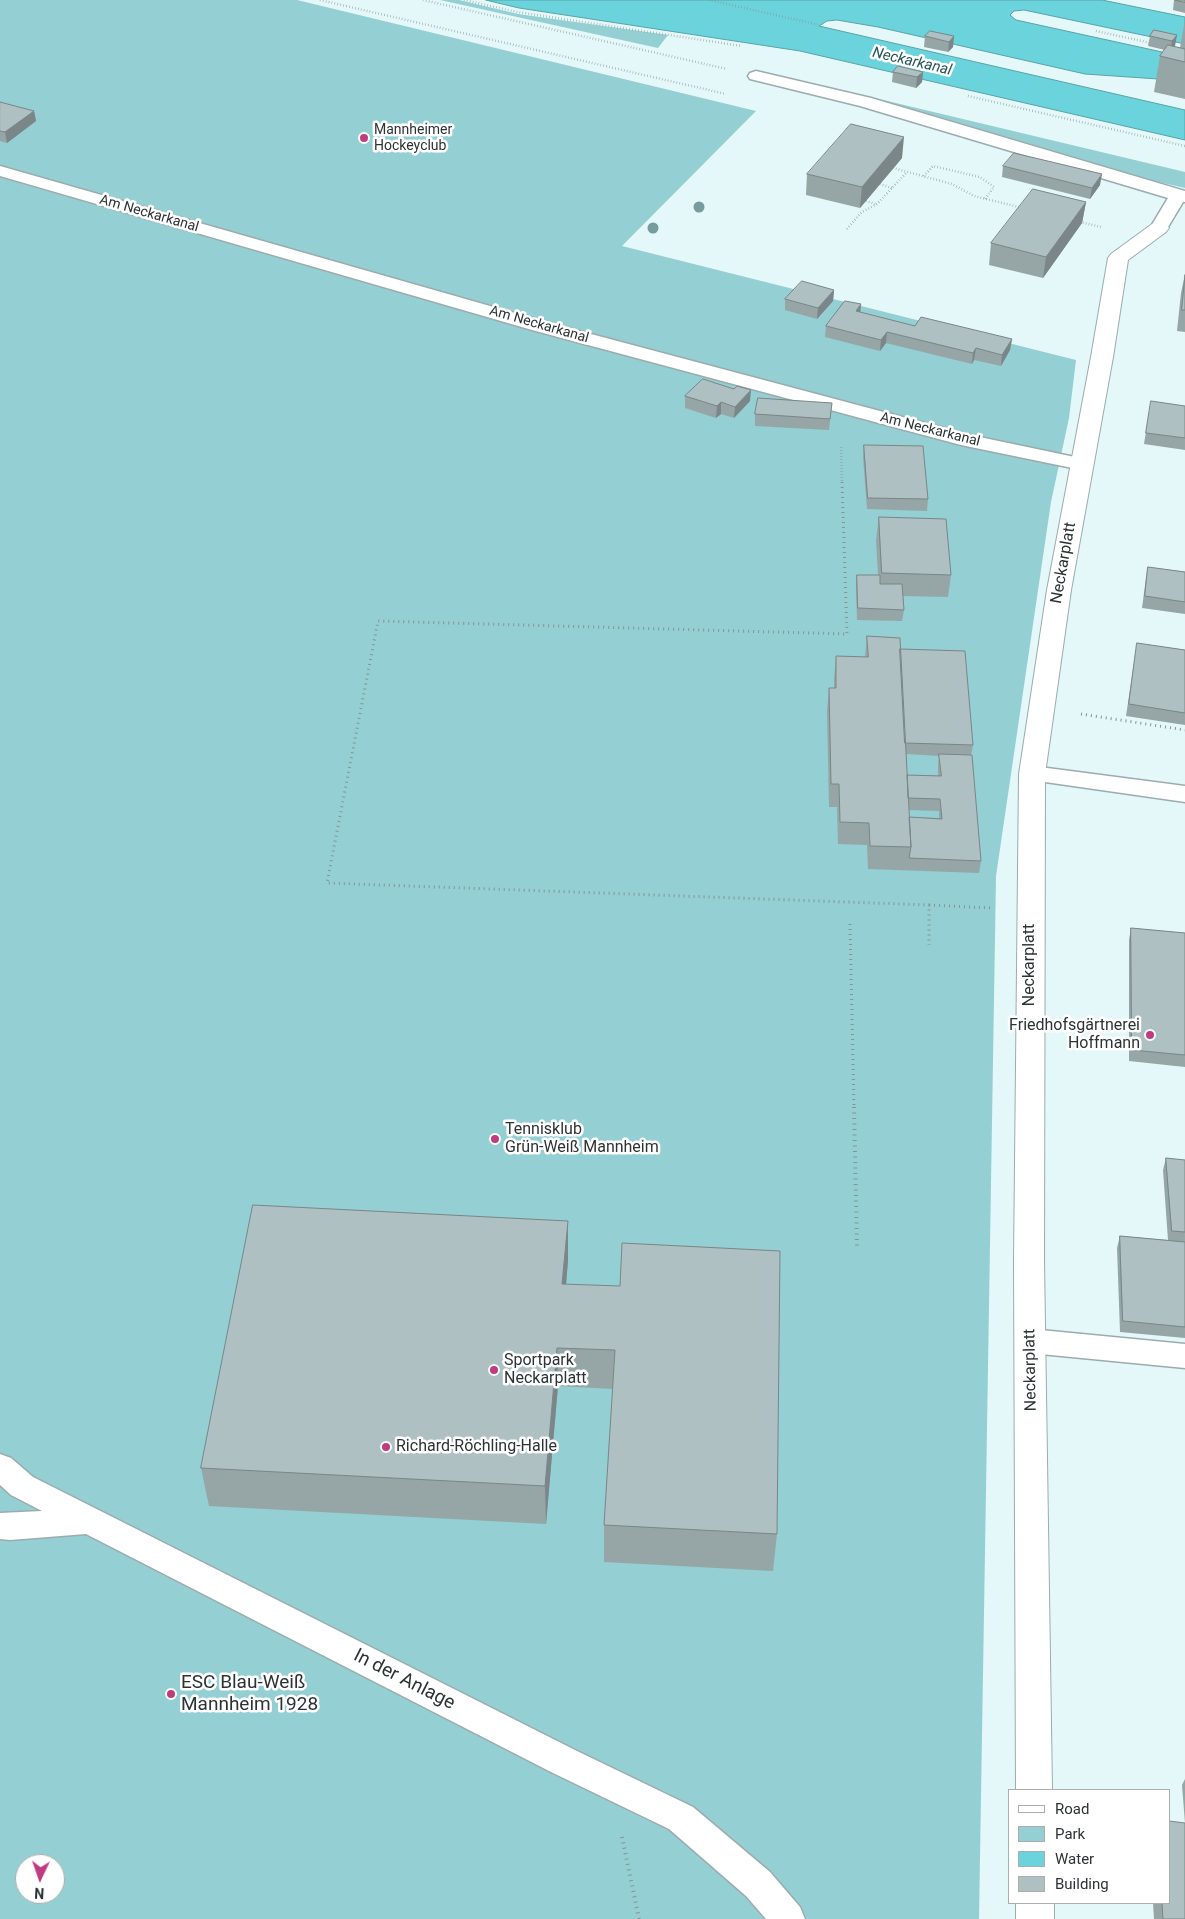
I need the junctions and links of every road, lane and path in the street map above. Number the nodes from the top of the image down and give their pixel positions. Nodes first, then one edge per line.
1 (320, 0) edge
2 (423, 0) edge
3 (464, 0) edge
4 (709, 0) edge
5 (820, 25) dead end
6 (1096, 31) dead end
7 (1154, 44) edge
8 (750, 47) dead end
9 (756, 76) joint
10 (730, 95) dead end
11 (968, 96) dead end
12 (1185, 146) edge
13 (893, 168) edge
14 (0, 171) edge
15 (907, 172) junction
16 (924, 176) junction
17 (880, 184) edge
18 (892, 188) junction
19 (1181, 196) edge
20 (985, 199) junction
21 (866, 201) edge
22 (877, 204) junction
23 (1032, 210) edge
24 (1079, 222) edge
25 (847, 229) dead end
26 (1152, 233) junction
27 (841, 447) dead end
28 (1082, 464) junction
29 (1040, 708) junction
30 (1185, 730) edge
31 (1032, 774) junction
32 (1185, 794) edge
33 (929, 905) junction
34 (1030, 910) junction
35 (850, 924) dead end
36 (929, 945) dead end
37 (858, 1246) dead end
38 (1030, 1341) junction
39 (1185, 1356) edge
40 (0, 1467) edge
41 (90, 1520) junction
42 (0, 1526) edge
43 (611, 1785) junction
44 (1034, 1789) edge
45 (1035, 1904) edge
46 (639, 1919) edge
47 (788, 1919) edge
48 (1035, 1919) edge

1 - 10 path
2 - 9 path
3 - 8 path
4 - 5 path
6 - 7 path
9 - 19 lane
11 - 12 path
13 - 15 path
14 - 28 lane, Am Neckarkanal
15 - 16 path
15 - 18 path
16 - 20 path
16 - 20 path
17 - 18 path
18 - 22 path
19 - 26 lane
20 - 23 path
21 - 22 path
22 - 25 path
24 - 26 path
26 - 28 street, Neckarplatt
27 - 33 path
28 - 29 street, Neckarplatt
29 - 30 path
29 - 31 street, Neckarplatt
31 - 32 lane
31 - 34 street, Neckarplatt
33 - 34 path
33 - 36 path
34 - 38 street, Neckarplatt
35 - 37 path
38 - 39 lane
38 - 44 street, Neckarplatt
40 - 41 lane, In der Anlage
41 - 42 lane
41 - 43 lane, In der Anlage
43 - 46 path
43 - 47 lane, In der Anlage
45 - 48 street

